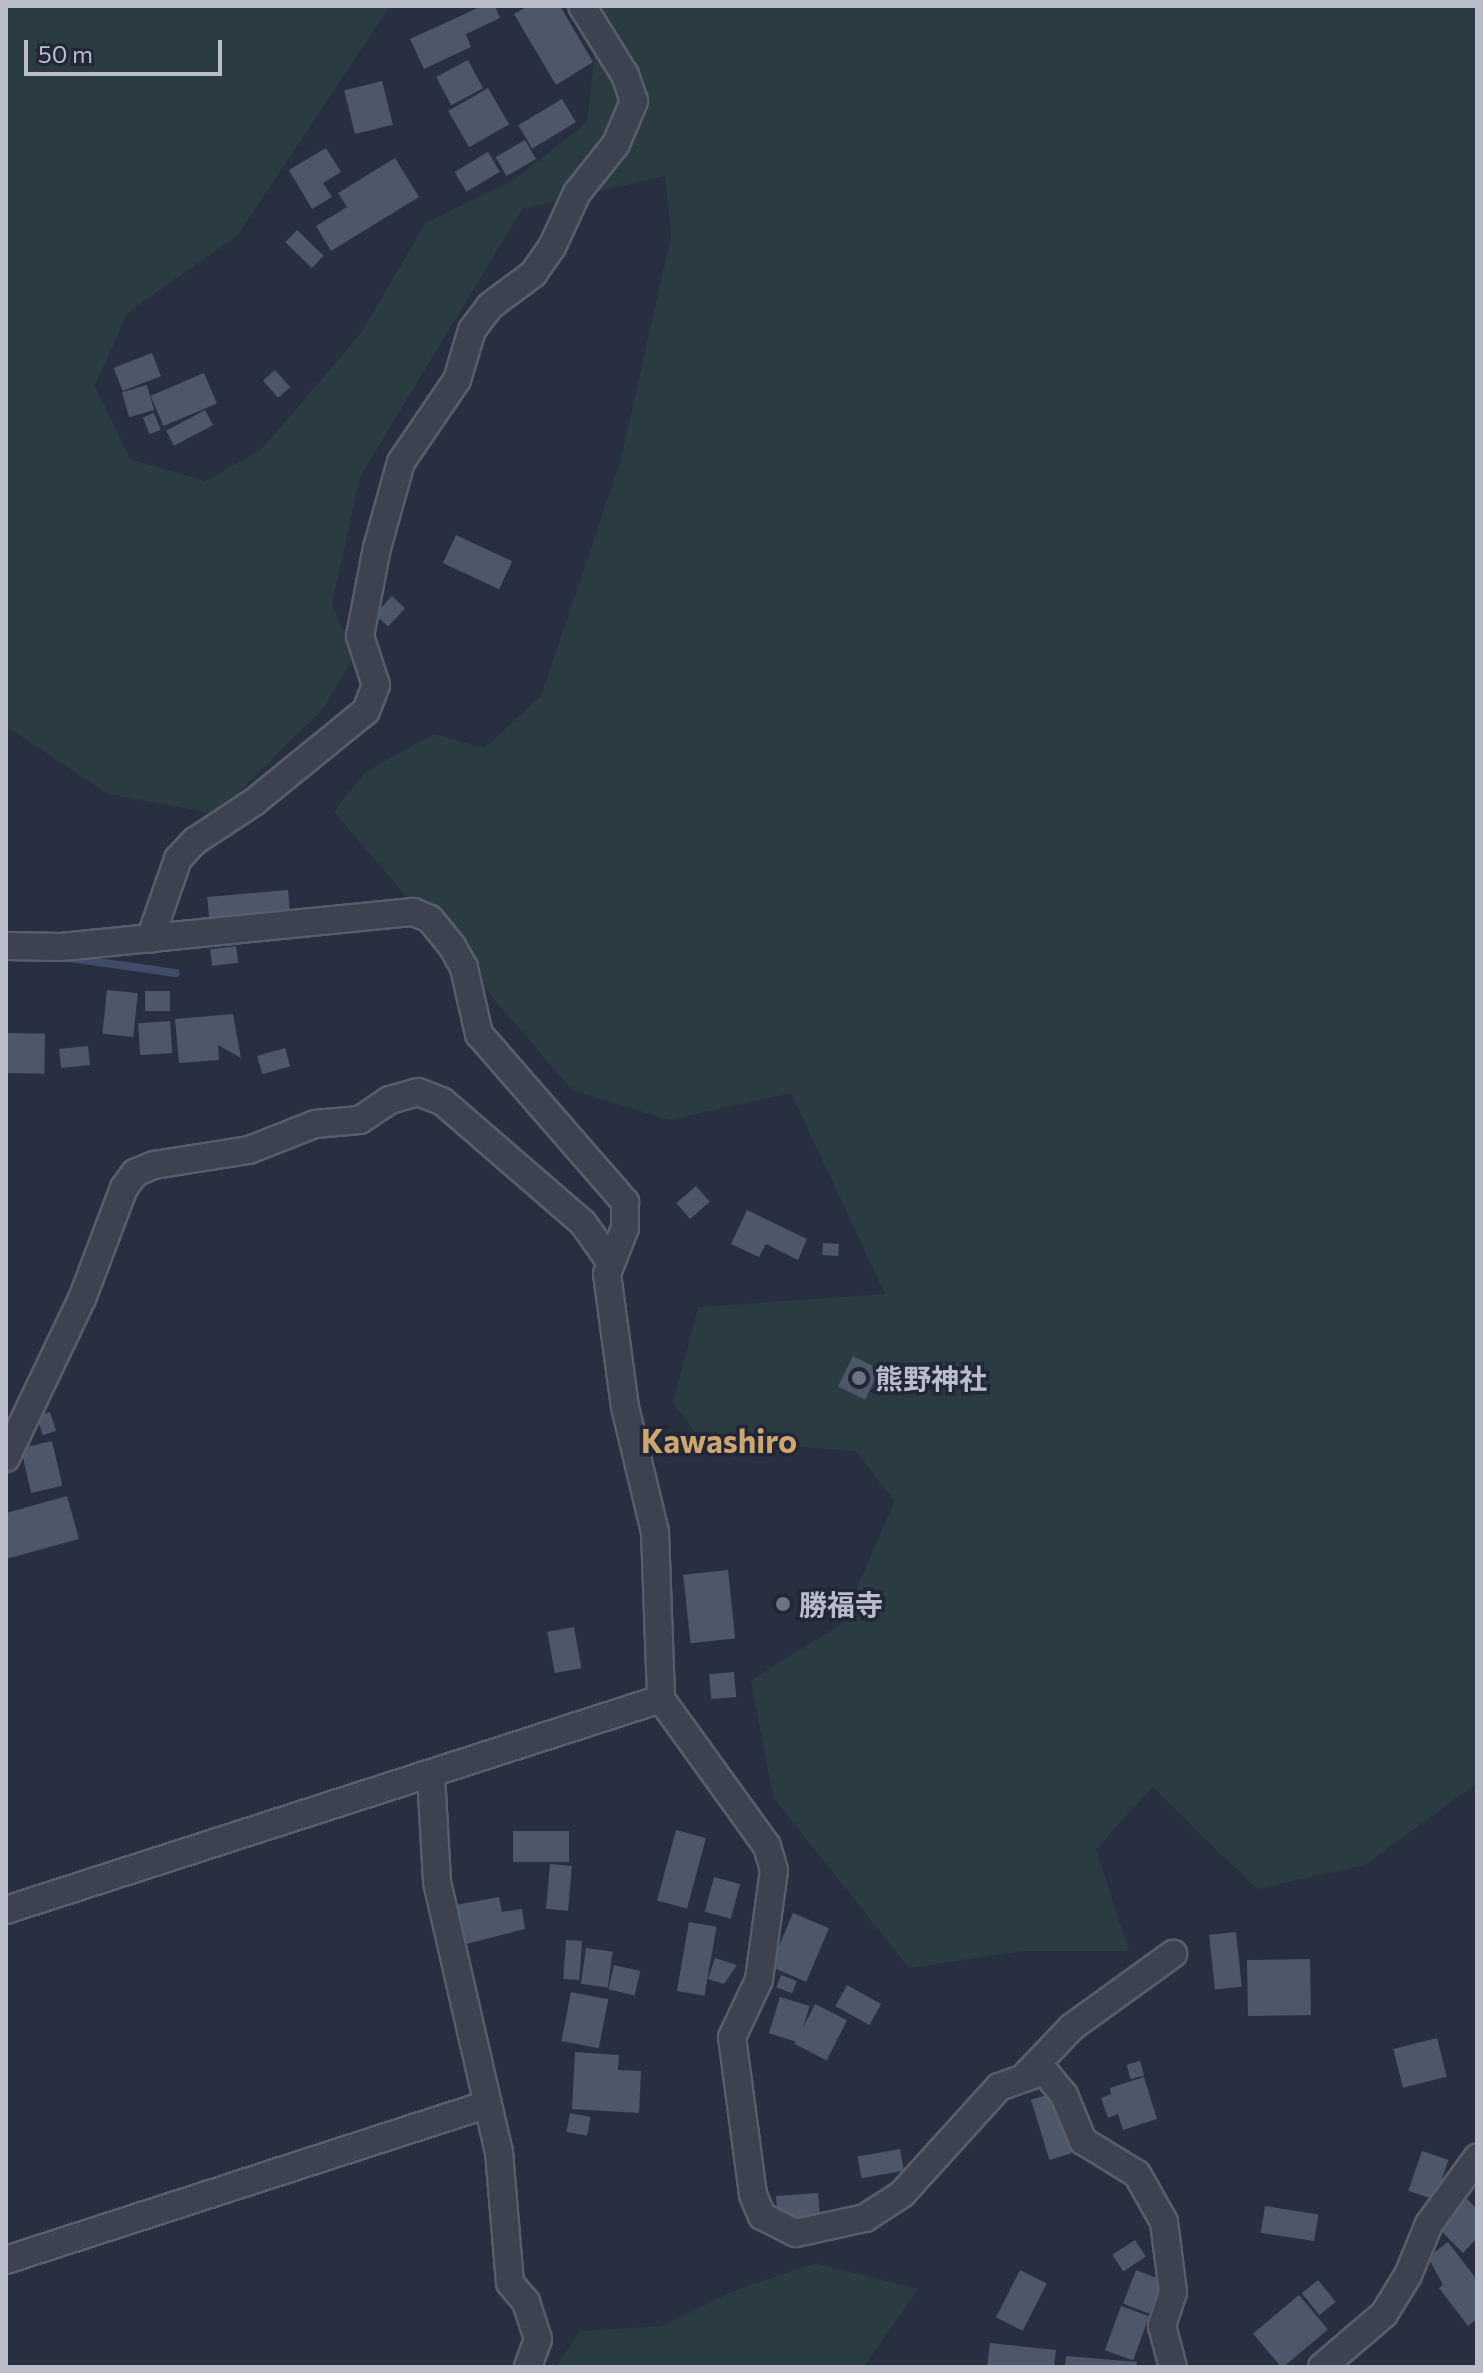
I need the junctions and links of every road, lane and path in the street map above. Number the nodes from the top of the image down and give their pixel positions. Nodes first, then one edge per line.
1 (582, 6) edge
2 (150, 939) junction
3 (15, 948) edge
4 (609, 1260) junction
5 (6, 1458) edge
6 (661, 1699) junction
7 (431, 1774) junction
8 (6, 1910) edge
9 (1173, 1954) dead end
10 (1027, 2074) junction
11 (485, 2105) junction
12 (1477, 2158) edge
13 (6, 2260) edge
14 (528, 2367) edge
15 (1173, 2367) edge
16 (1322, 2367) edge

1 - 2 street
2 - 3 street
2 - 4 street
4 - 5 street
4 - 6 street
6 - 7 street
6 - 10 street
7 - 8 street
7 - 11 street
9 - 10 street
10 - 15 street
11 - 13 street
11 - 14 street
12 - 16 street

